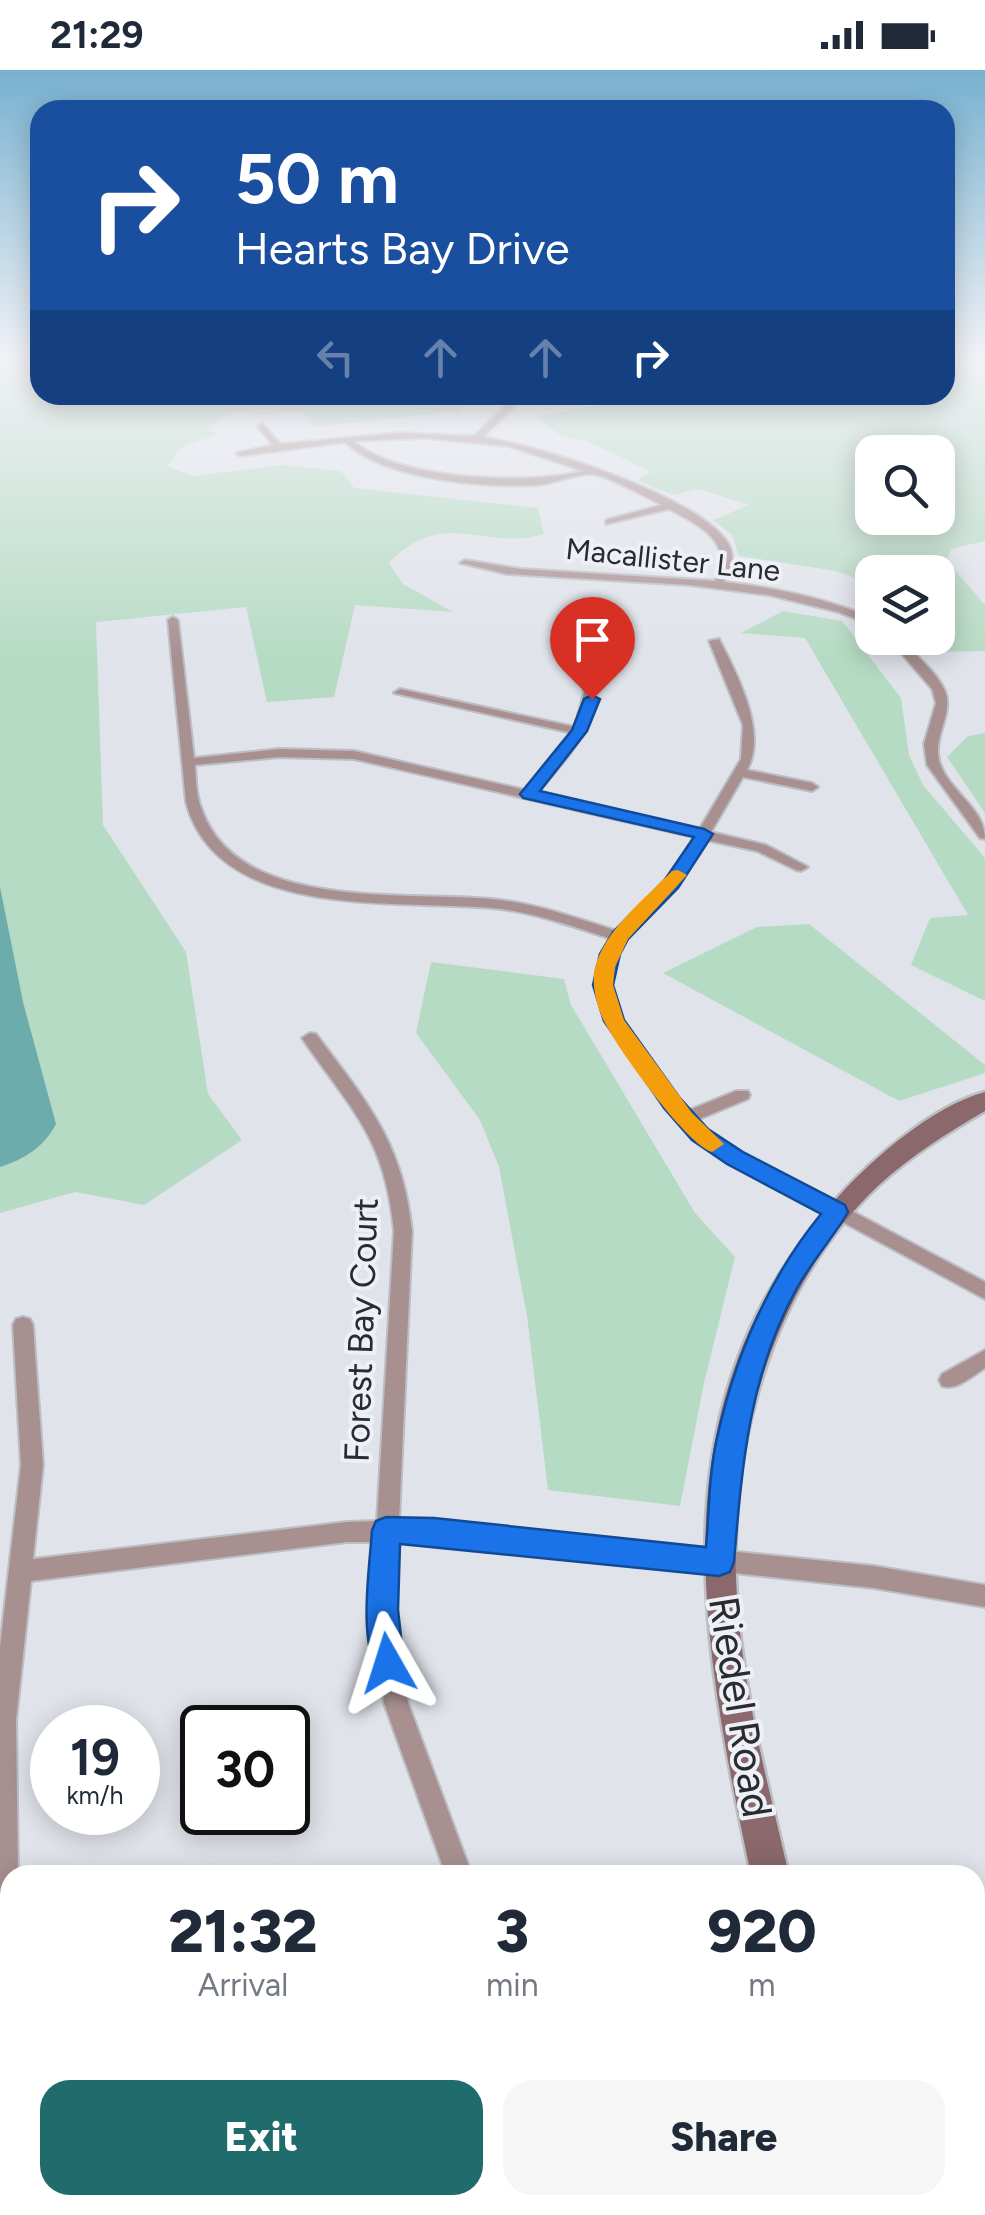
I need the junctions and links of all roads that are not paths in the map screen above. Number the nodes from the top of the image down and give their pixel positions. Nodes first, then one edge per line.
1 (369, 457) edge
2 (552, 457) edge
3 (589, 472) junction
4 (670, 506) junction
5 (609, 522) dead end
6 (465, 563) dead end
7 (717, 586) junction
8 (855, 616) edge
9 (173, 620) dead end
10 (715, 641) dead end
11 (908, 655) edge
12 (589, 673) dead end
13 (400, 692) dead end
14 (580, 731) junction
15 (189, 762) junction
16 (741, 773) junction
17 (812, 788) dead end
18 (529, 794) junction
19 (704, 834) junction
20 (985, 835) edge
21 (801, 867) dead end
22 (620, 936) junction
23 (310, 1038) dead end
24 (742, 1095) dead end
25 (985, 1100) edge
26 (684, 1119) junction
27 (836, 1212) junction
28 (985, 1291) edge
29 (23, 1325) dead end
30 (985, 1358) edge
31 (949, 1380) dead end
32 (386, 1530) junction
33 (719, 1562) junction
34 (22, 1571) junction
35 (985, 1596) edge
36 (4, 1865) edge
37 (455, 1865) edge
38 (768, 1865) edge

1 - 3 street
2 - 3 street
3 - 4 street
4 - 5 street
4 - 7 street
6 - 7 street, Macallister Lane
7 - 8 street, Macallister Lane
9 - 15 street
10 - 16 street
11 - 20 street
12 - 14 street
13 - 14 street
14 - 18 street
15 - 18 street
15 - 22 street
16 - 17 street
16 - 19 street
18 - 19 street
19 - 21 street
19 - 22 street
22 - 26 street
23 - 32 street, Forest Bay Court
24 - 26 street
25 - 27 street, Riedel Road
26 - 27 street
27 - 28 street
27 - 33 street, Riedel Road
29 - 34 street
30 - 31 street
32 - 33 street
32 - 34 street
32 - 37 street, Forest Bay Court
33 - 35 street
33 - 38 street, Riedel Road
34 - 36 street

